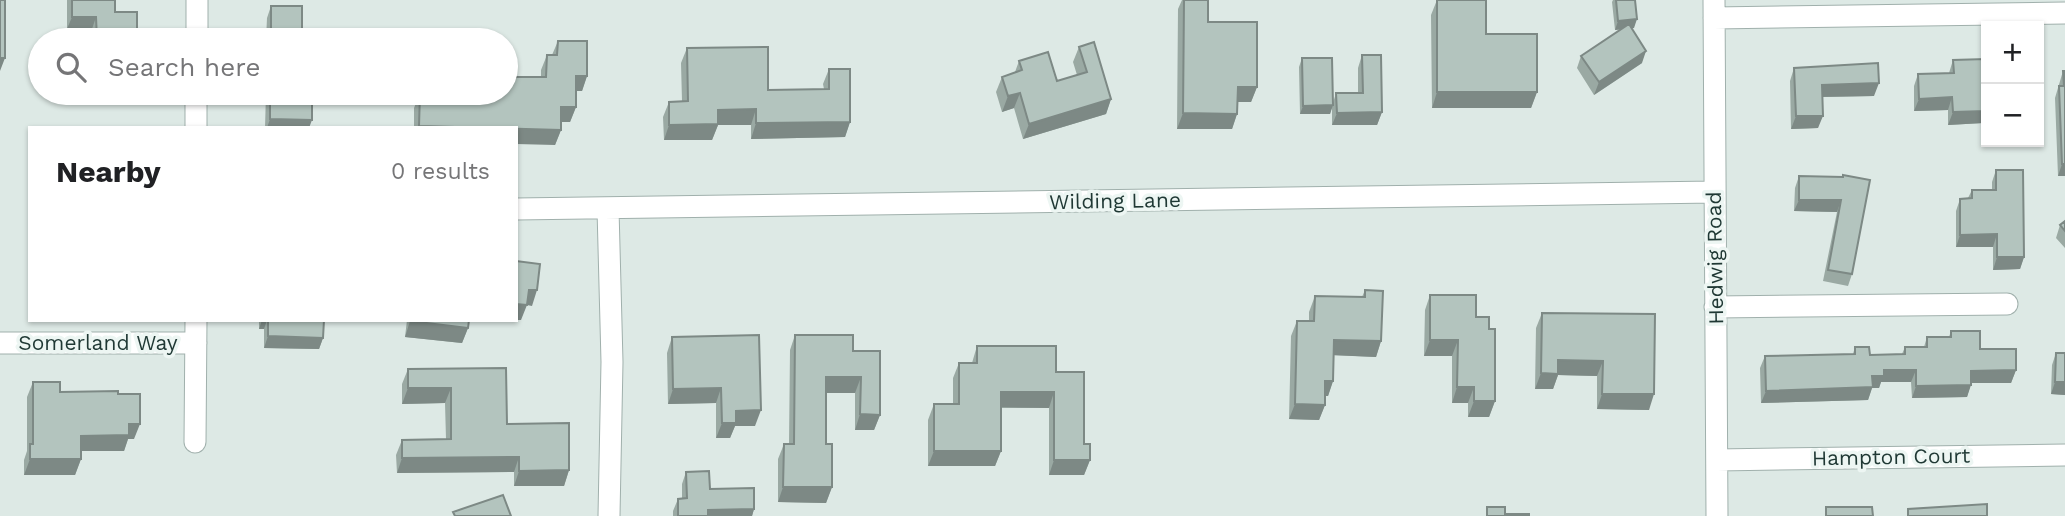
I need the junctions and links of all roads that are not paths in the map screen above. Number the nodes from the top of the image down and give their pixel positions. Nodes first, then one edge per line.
1 (197, 0) edge
2 (1903, 8) edge
3 (1714, 9) edge
4 (2065, 13) edge
5 (197, 28) edge
6 (197, 105) edge
7 (196, 126) edge
8 (1714, 192) junction
9 (518, 209) edge
10 (608, 209) junction
11 (2007, 304) dead end
12 (1715, 307) junction
13 (196, 322) edge
14 (0, 343) edge
15 (195, 343) junction
16 (195, 442) dead end
17 (2065, 455) edge
18 (1717, 460) junction
19 (609, 516) edge
20 (1717, 516) edge

1 - 5 street
2 - 3 street
2 - 4 street
3 - 8 street, Hedwig Road
6 - 7 street
8 - 10 street, Wilding Lane
8 - 12 street, Hedwig Road
9 - 10 street, Wilding Lane
10 - 19 street
11 - 12 street
12 - 18 street, Hedwig Road
13 - 15 street
14 - 15 street, Somerland Way
15 - 16 street
17 - 18 street, Hampton Court
18 - 20 street, Hedwig Road

